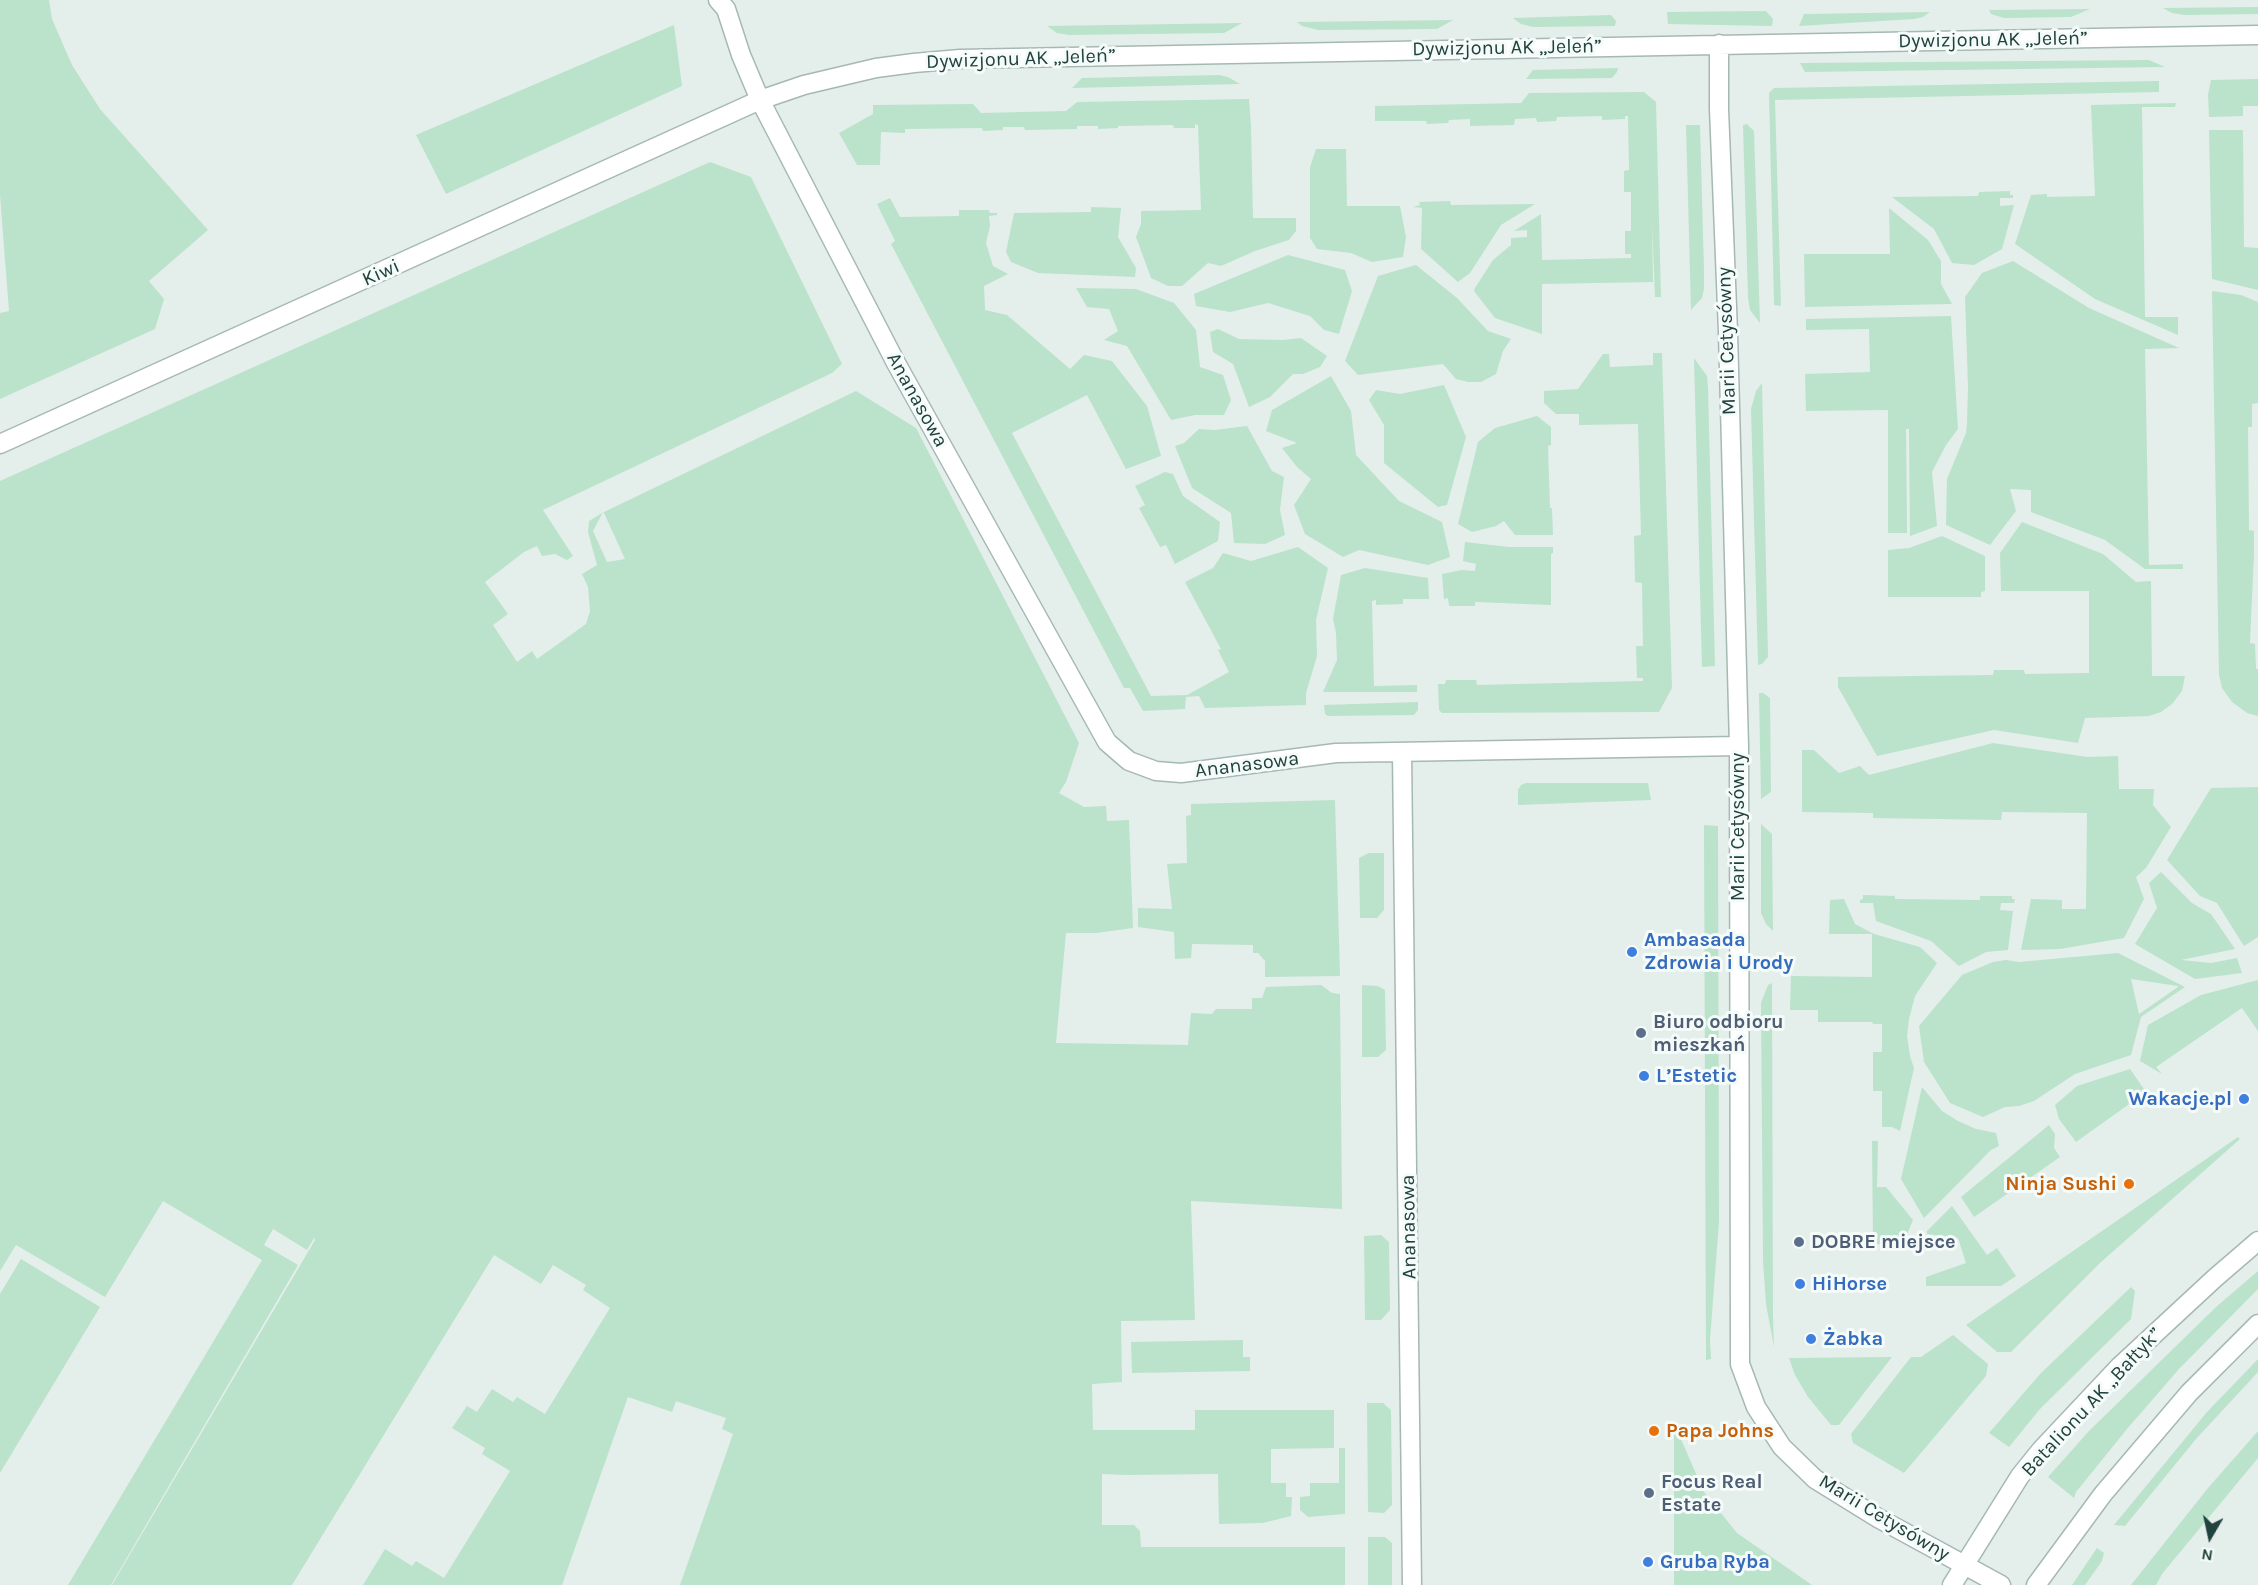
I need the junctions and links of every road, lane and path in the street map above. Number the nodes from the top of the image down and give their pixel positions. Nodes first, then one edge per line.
1 (718, 0) edge
2 (2258, 35) edge
3 (1719, 44) junction
4 (760, 100) junction
5 (0, 444) edge
6 (1738, 746) junction
7 (1402, 753) junction
8 (2258, 1241) edge
9 (2258, 1324) edge
10 (1963, 1566) junction
11 (1412, 1585) edge
12 (1952, 1585) edge
13 (2001, 1585) edge
14 (2036, 1585) edge

1 - 4 street, Ananasowa
2 - 3 street, Dywizjonu AK „Jeleń”
3 - 4 street, Dywizjonu AK „Jeleń”
3 - 6 street, Marii Cetysówny
4 - 5 street, Kiwi
4 - 7 street, Ananasowa
6 - 7 street
6 - 10 street, Marii Cetysówny
7 - 11 street, Ananasowa
8 - 10 street, Batalionu AK „Bałtyk”
9 - 14 street
10 - 12 street, Batalionu AK „Bałtyk”
10 - 13 street, Marii Cetysówny

